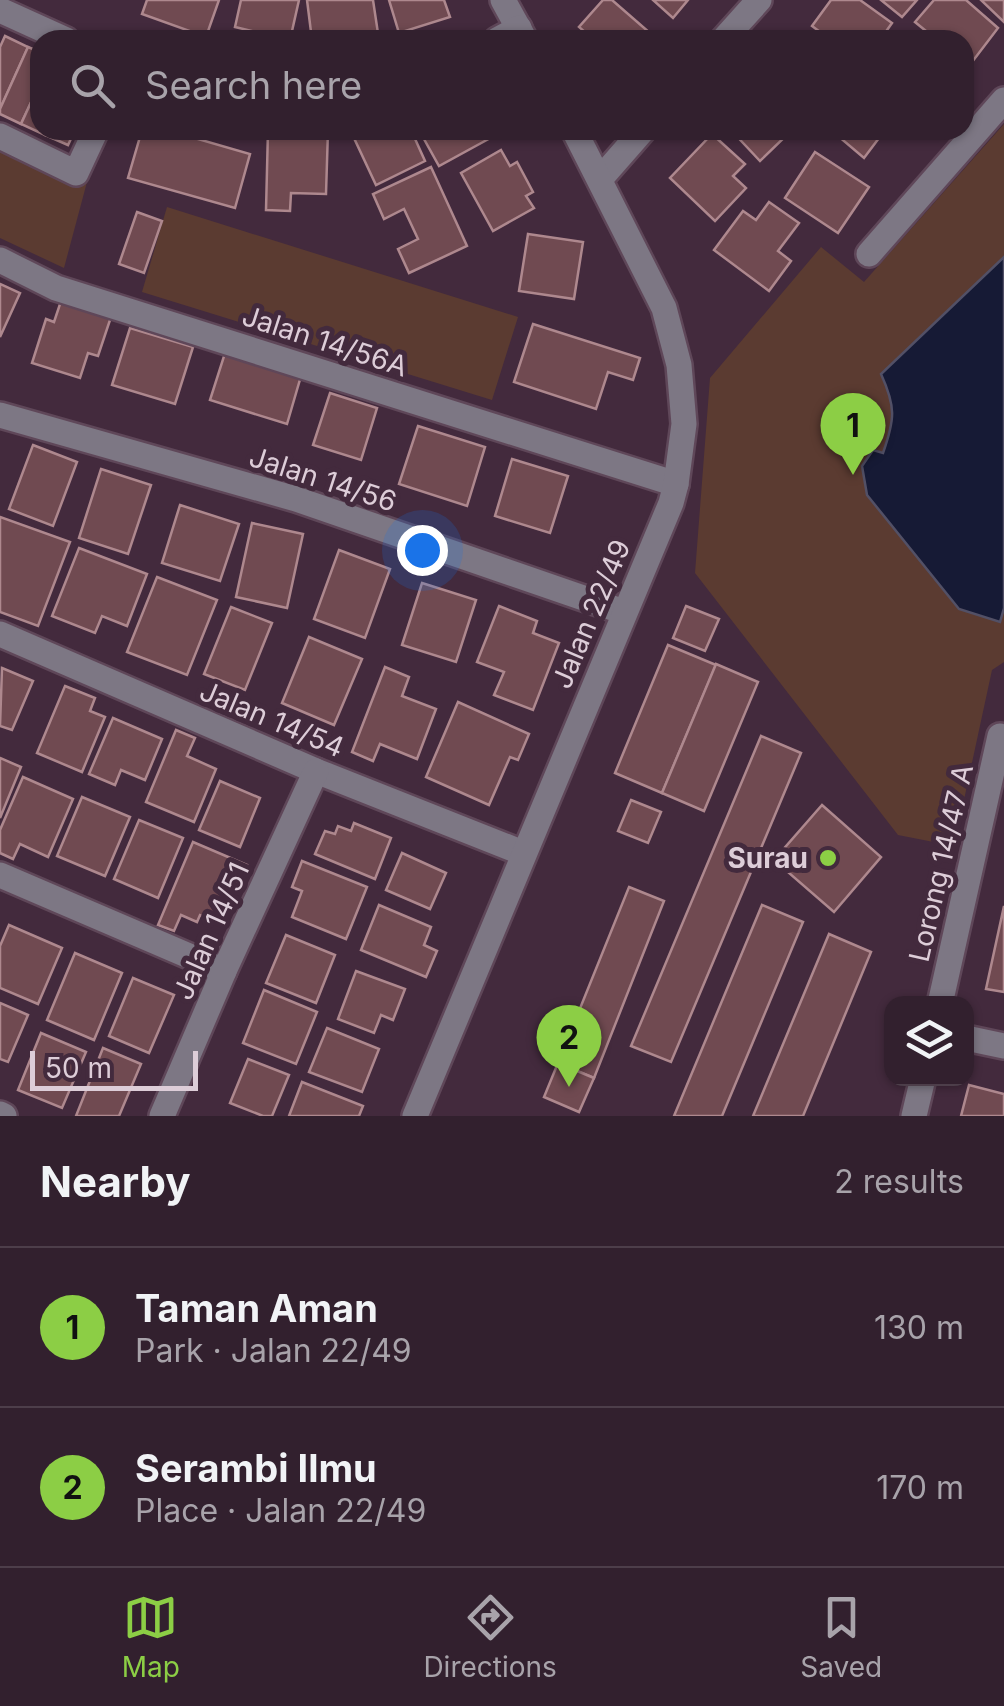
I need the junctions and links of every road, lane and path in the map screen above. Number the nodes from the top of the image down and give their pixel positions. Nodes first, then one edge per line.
1 (503, 0) edge
2 (758, 0) edge
3 (0, 10) edge
4 (44, 30) edge
5 (512, 30) edge
6 (732, 30) edge
7 (1004, 100) edge
8 (974, 134) edge
9 (0, 136) edge
10 (91, 140) edge
11 (579, 140) edge
12 (634, 140) edge
13 (969, 140) edge
14 (600, 178) junction
15 (868, 254) dead end
16 (0, 260) edge
17 (0, 415) edge
18 (676, 484) junction
19 (624, 612) junction
20 (0, 634) edge
21 (1000, 736) dead end
22 (316, 771) junction
23 (523, 853) junction
24 (0, 875) edge
25 (224, 971) junction
26 (942, 996) edge
27 (974, 1040) edge
28 (1004, 1046) edge
29 (920, 1086) edge
30 (162, 1116) edge
31 (415, 1116) edge
32 (914, 1116) edge

1 - 5 street
2 - 6 street
3 - 4 street
7 - 8 street
9 - 10 street
11 - 14 street, Jalan 22/49
12 - 14 street
13 - 15 street
14 - 18 street, Jalan 22/49
16 - 18 street, Jalan 14/56A
17 - 19 street, Jalan 14/56
18 - 19 street, Jalan 22/49
19 - 23 street, Jalan 22/49
20 - 22 street, Jalan 14/54
21 - 26 street, Lorong 14/47 A
22 - 23 street, Jalan 14/54
22 - 25 street, Jalan 14/51
23 - 31 street, Jalan 22/49
24 - 25 street
25 - 30 street, Jalan 14/51
27 - 28 street
29 - 32 street

